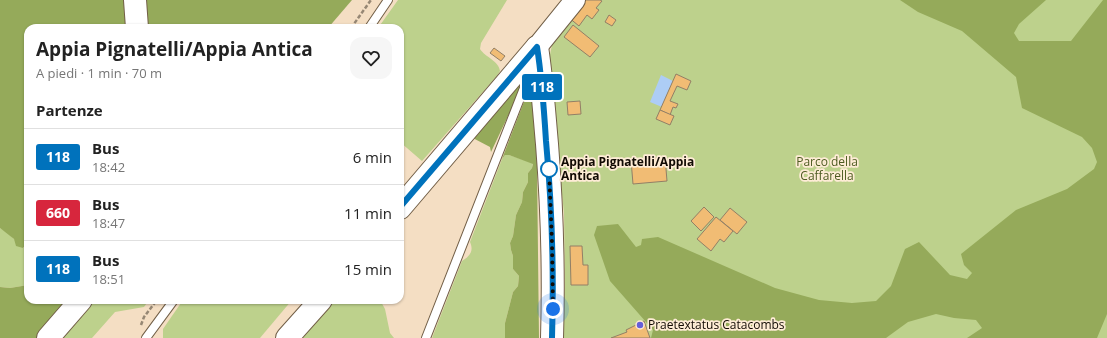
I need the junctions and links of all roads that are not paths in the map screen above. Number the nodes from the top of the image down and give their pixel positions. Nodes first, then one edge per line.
1 (135, 0) edge
2 (388, 0) edge
3 (575, 0) edge
4 (138, 24) edge
5 (372, 24) edge
6 (537, 47) junction
7 (526, 83) dead end
8 (404, 203) edge
9 (78, 304) edge
10 (171, 304) edge
11 (317, 304) edge
12 (48, 338) edge
13 (146, 338) edge
14 (287, 338) edge
15 (426, 338) edge
16 (552, 338) edge

1 - 4 main road
2 - 5 lane
3 - 6 street
6 - 8 main road
6 - 16 main road
7 - 15 lane
9 - 12 main road
10 - 13 lane
11 - 14 main road

